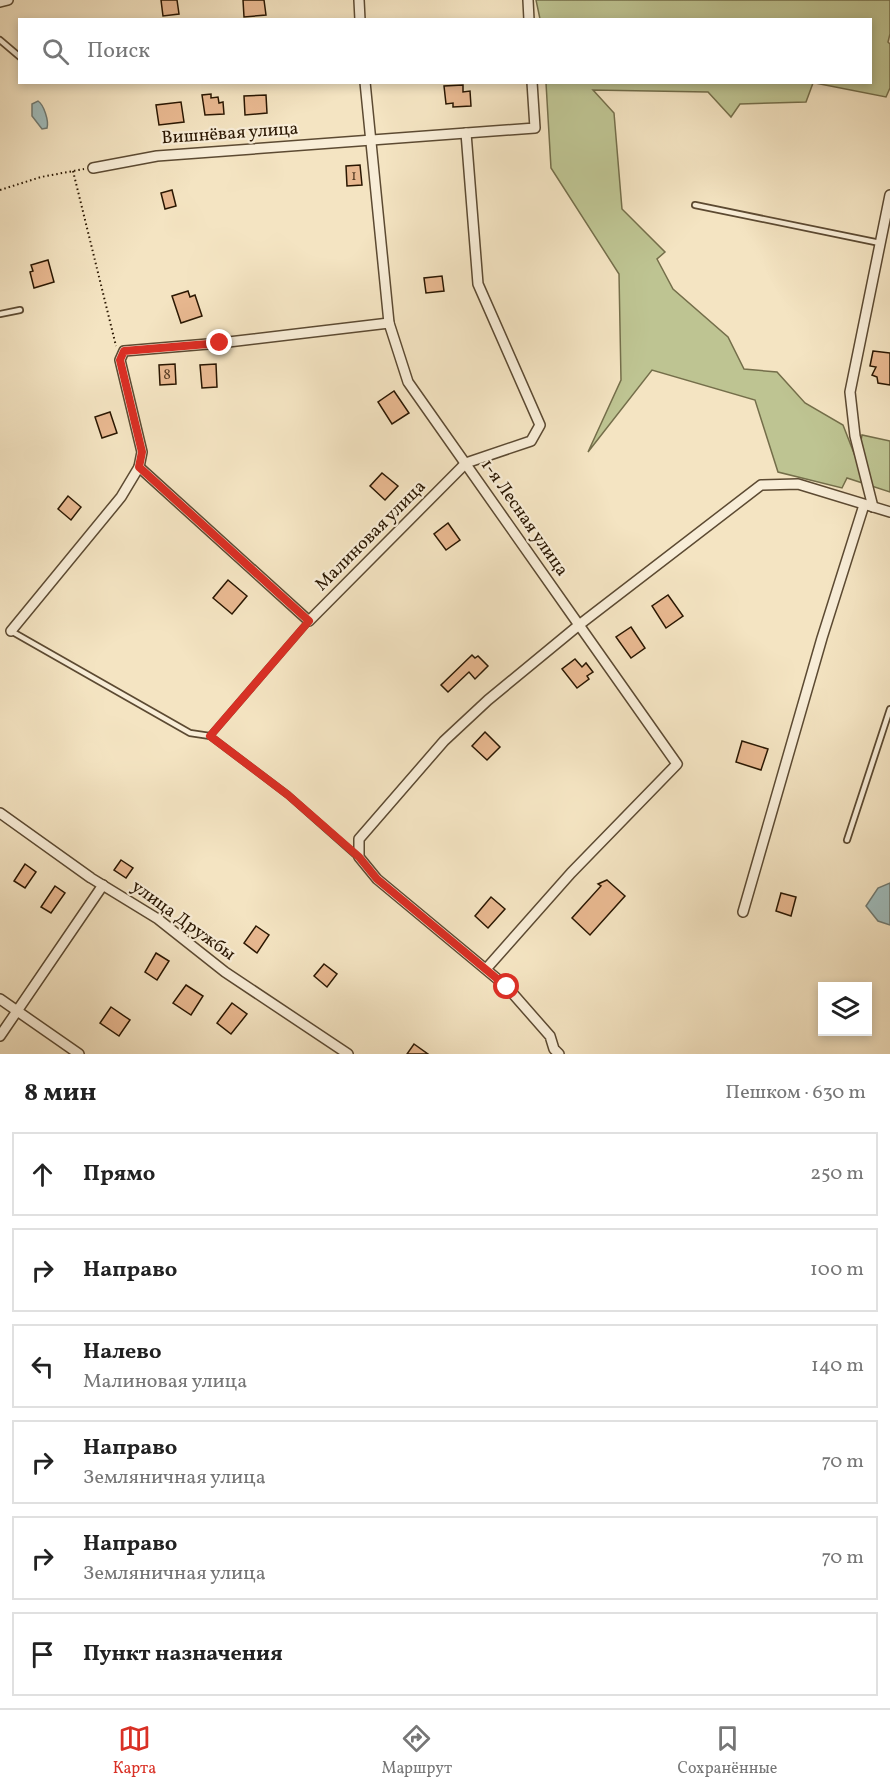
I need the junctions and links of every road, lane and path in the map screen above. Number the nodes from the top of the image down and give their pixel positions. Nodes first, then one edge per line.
1 (8, 0) edge
2 (359, 0) edge
3 (528, 0) edge
4 (0, 2) edge
5 (360, 18) edge
6 (529, 18) edge
7 (0, 39) edge
8 (18, 55) edge
9 (365, 84) edge
10 (532, 84) edge
11 (466, 133) junction
12 (370, 140) junction
13 (93, 168) joint
14 (73, 171) junction
15 (0, 190) edge
16 (890, 195) edge
17 (695, 205) dead end
18 (880, 243) junction
19 (20, 310) dead end
20 (0, 314) edge
21 (389, 323) junction
22 (120, 360) junction
23 (466, 463) junction
24 (139, 467) junction
25 (869, 506) junction
26 (890, 512) edge
27 (309, 621) junction
28 (579, 625) junction
29 (10, 631) joint
30 (890, 709) edge
31 (210, 736) junction
32 (0, 813) edge
33 (847, 840) dead end
34 (359, 857) junction
35 (103, 885) junction
36 (743, 912) dead end
37 (486, 969) junction
38 (0, 999) edge
39 (17, 1011) junction
40 (0, 1036) edge
41 (553, 1052) edge
42 (79, 1054) edge
43 (348, 1054) edge

1 - 4 street
2 - 5 street
3 - 6 street
7 - 8 lane
9 - 12 street, 1-я Лесная улица
10 - 11 street, Вишнёвая улица
11 - 12 street, Вишнёвая улица
11 - 23 street
12 - 13 street, Вишнёвая улица
12 - 21 street, 1-я Лесная улица
13 - 14 path
14 - 15 path
14 - 22 path
16 - 18 street
17 - 18 lane
18 - 25 street
19 - 20 lane
21 - 22 street
21 - 23 street, 1-я Лесная улица
22 - 24 street
23 - 27 street, Малиновая улица
23 - 28 street, 1-я Лесная улица
24 - 27 street
24 - 29 street
25 - 26 street
25 - 28 street
25 - 36 street
27 - 31 lane
28 - 34 street
28 - 37 street, 1-я Лесная улица
29 - 31 lane
30 - 33 lane
31 - 34 lane
32 - 35 street, улица Дружбы
34 - 37 street
35 - 39 street
35 - 43 street, улица Дружбы
37 - 41 street
38 - 39 street
39 - 40 street
39 - 42 street

